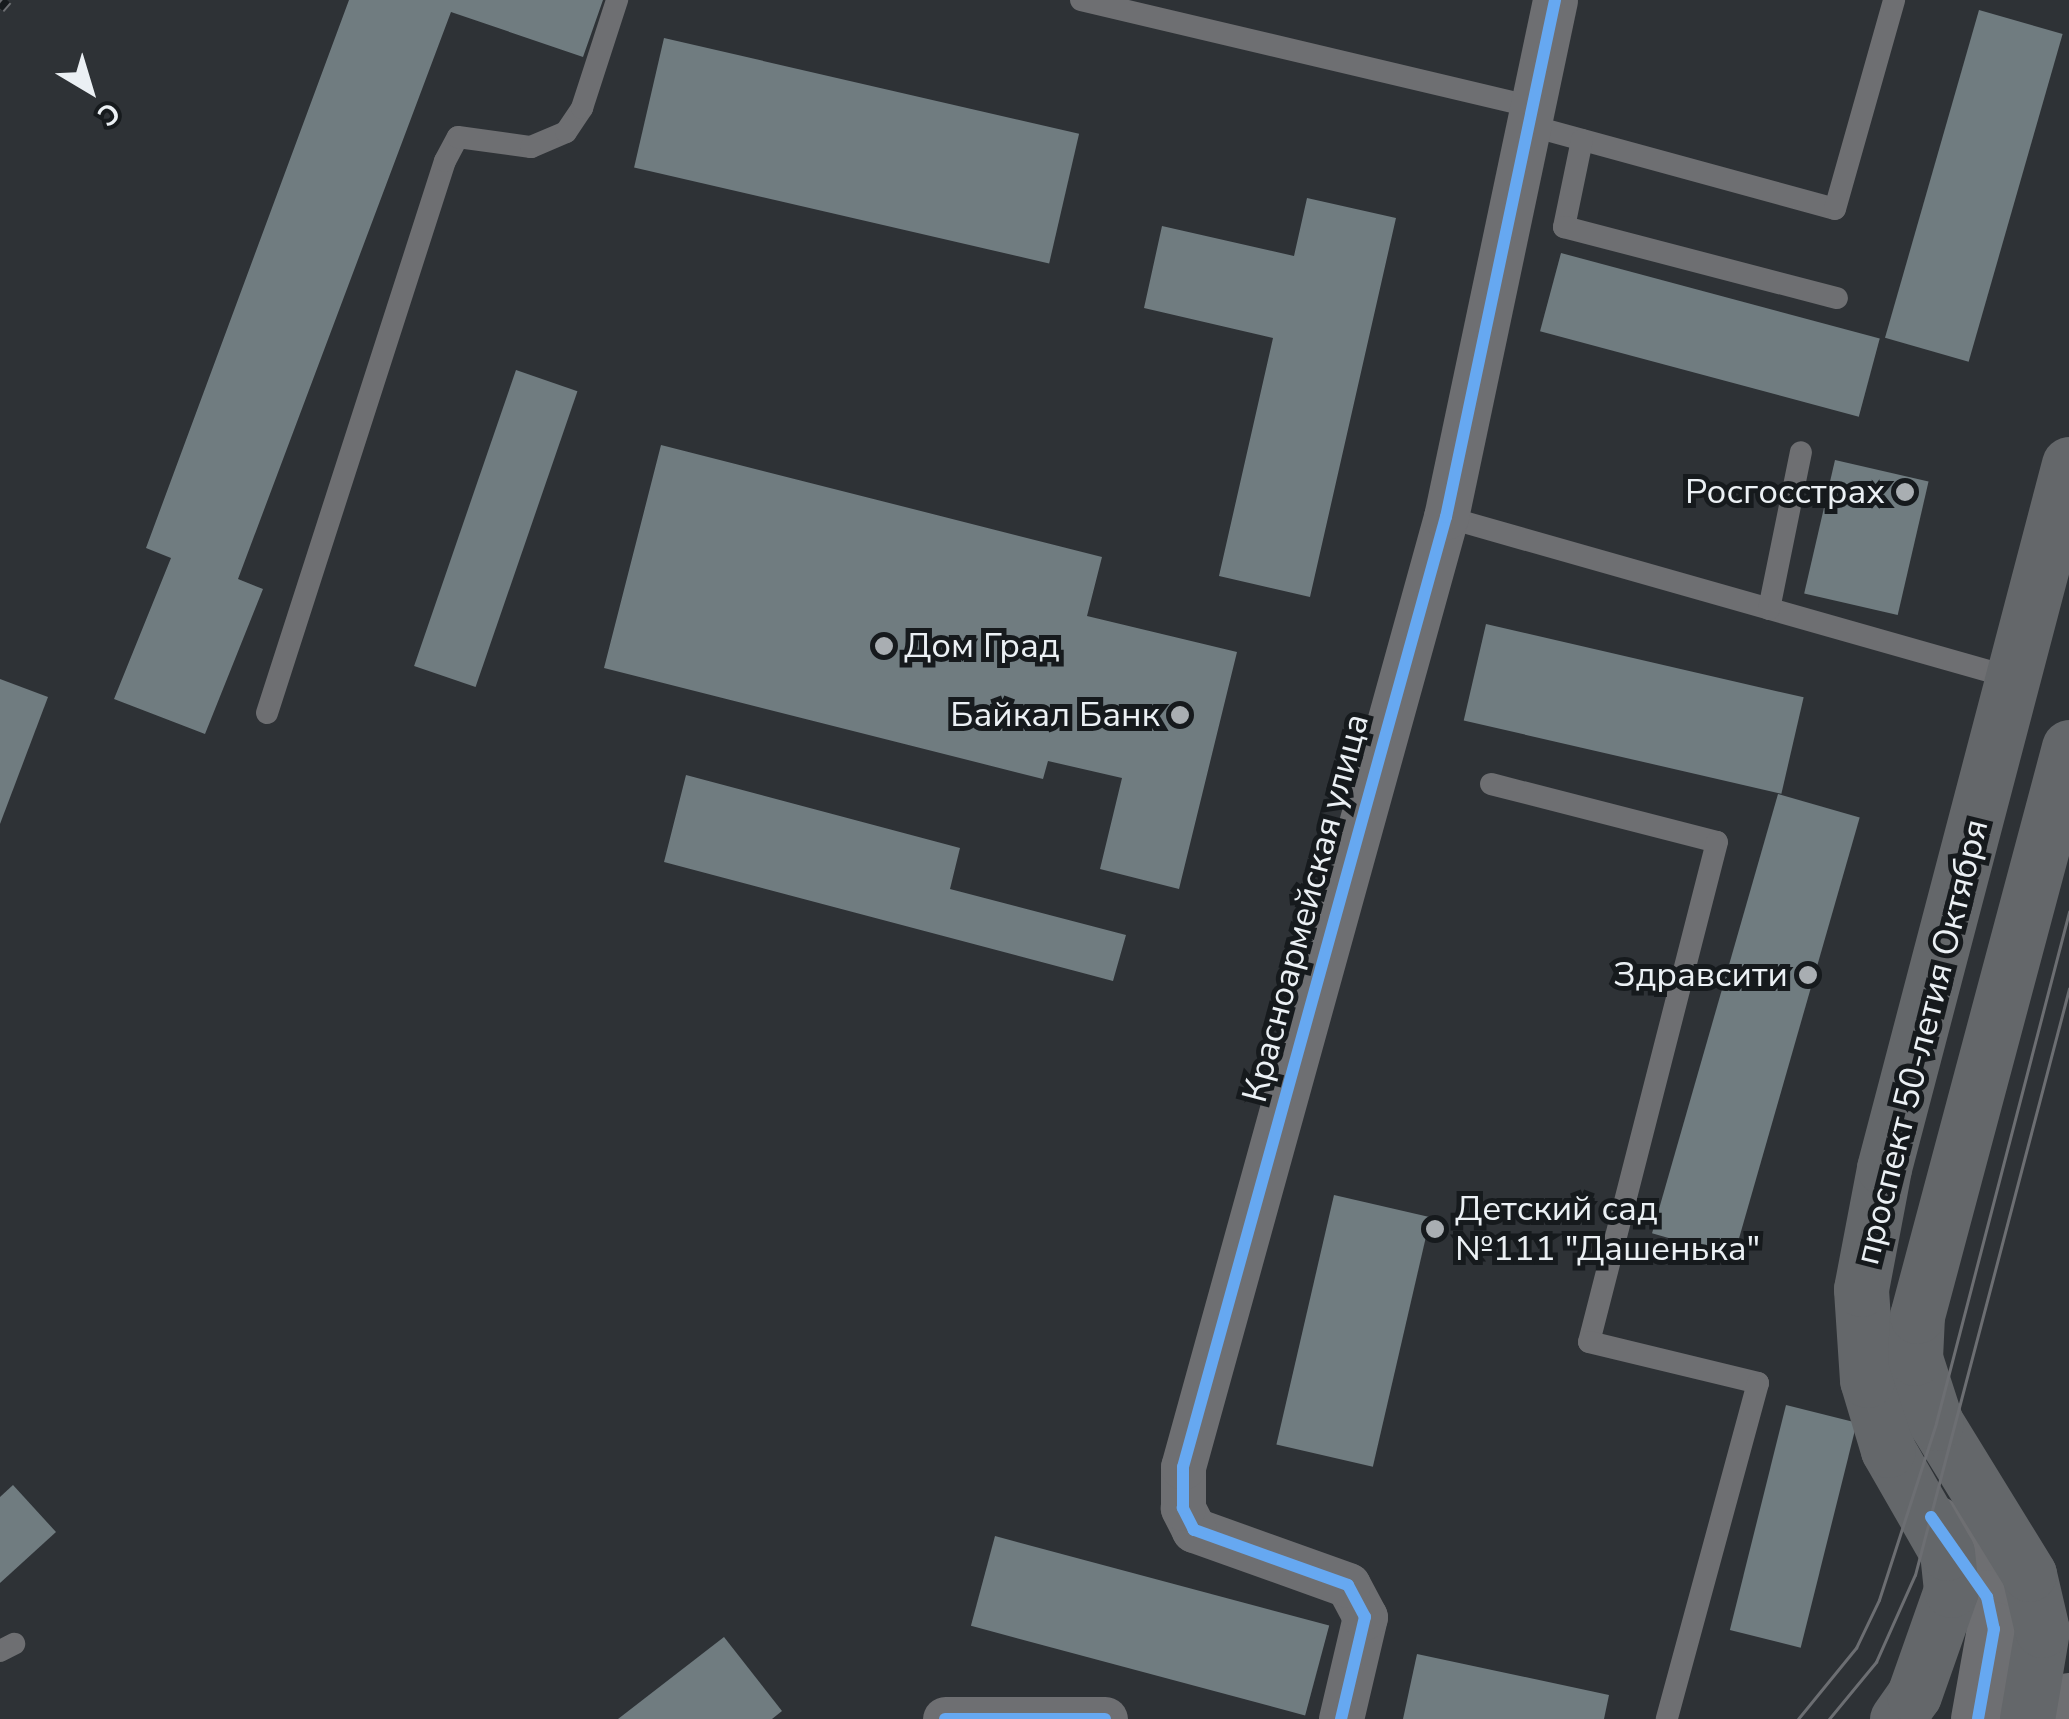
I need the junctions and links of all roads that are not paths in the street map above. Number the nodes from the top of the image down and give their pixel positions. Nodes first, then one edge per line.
1 (617, 0) edge
2 (1081, 0) edge
3 (1555, 0) edge
4 (1894, 0) edge
5 (1530, 116) junction
6 (1582, 140) junction
7 (1838, 298) dead end
8 (1801, 452) dead end
9 (2069, 464) edge
10 (1446, 517) junction
11 (1769, 609) junction
12 (2013, 678) junction
13 (267, 713) dead end
14 (2069, 746) edge
15 (1491, 784) dead end
16 (1931, 1516) junction
17 (2029, 1574) junction
18 (2069, 1648) edge
19 (2069, 1700) edge
20 (945, 1719) edge
21 (1105, 1719) edge
22 (1341, 1719) edge
23 (1667, 1719) edge
24 (1896, 1719) edge
25 (1978, 1719) edge
26 (2028, 1719) edge

1 - 13 lane
2 - 5 lane
3 - 5 street, Красноармейская улица
4 - 6 lane
5 - 6 lane
5 - 10 street, Красноармейская улица
6 - 7 lane
8 - 11 lane
9 - 12 main road, проспект 50-летия Октября
10 - 11 lane
10 - 22 street, Красноармейская улица
11 - 12 lane
12 - 16 main road, проспект 50-летия Октября
14 - 17 main road, проспект 50-летия Октября
15 - 23 lane
16 - 24 main road, проспект 50-летия Октября
16 - 25 street
17 - 18 street
17 - 26 main road, проспект 50-летия Октября
19 - 26 street
20 - 21 street

